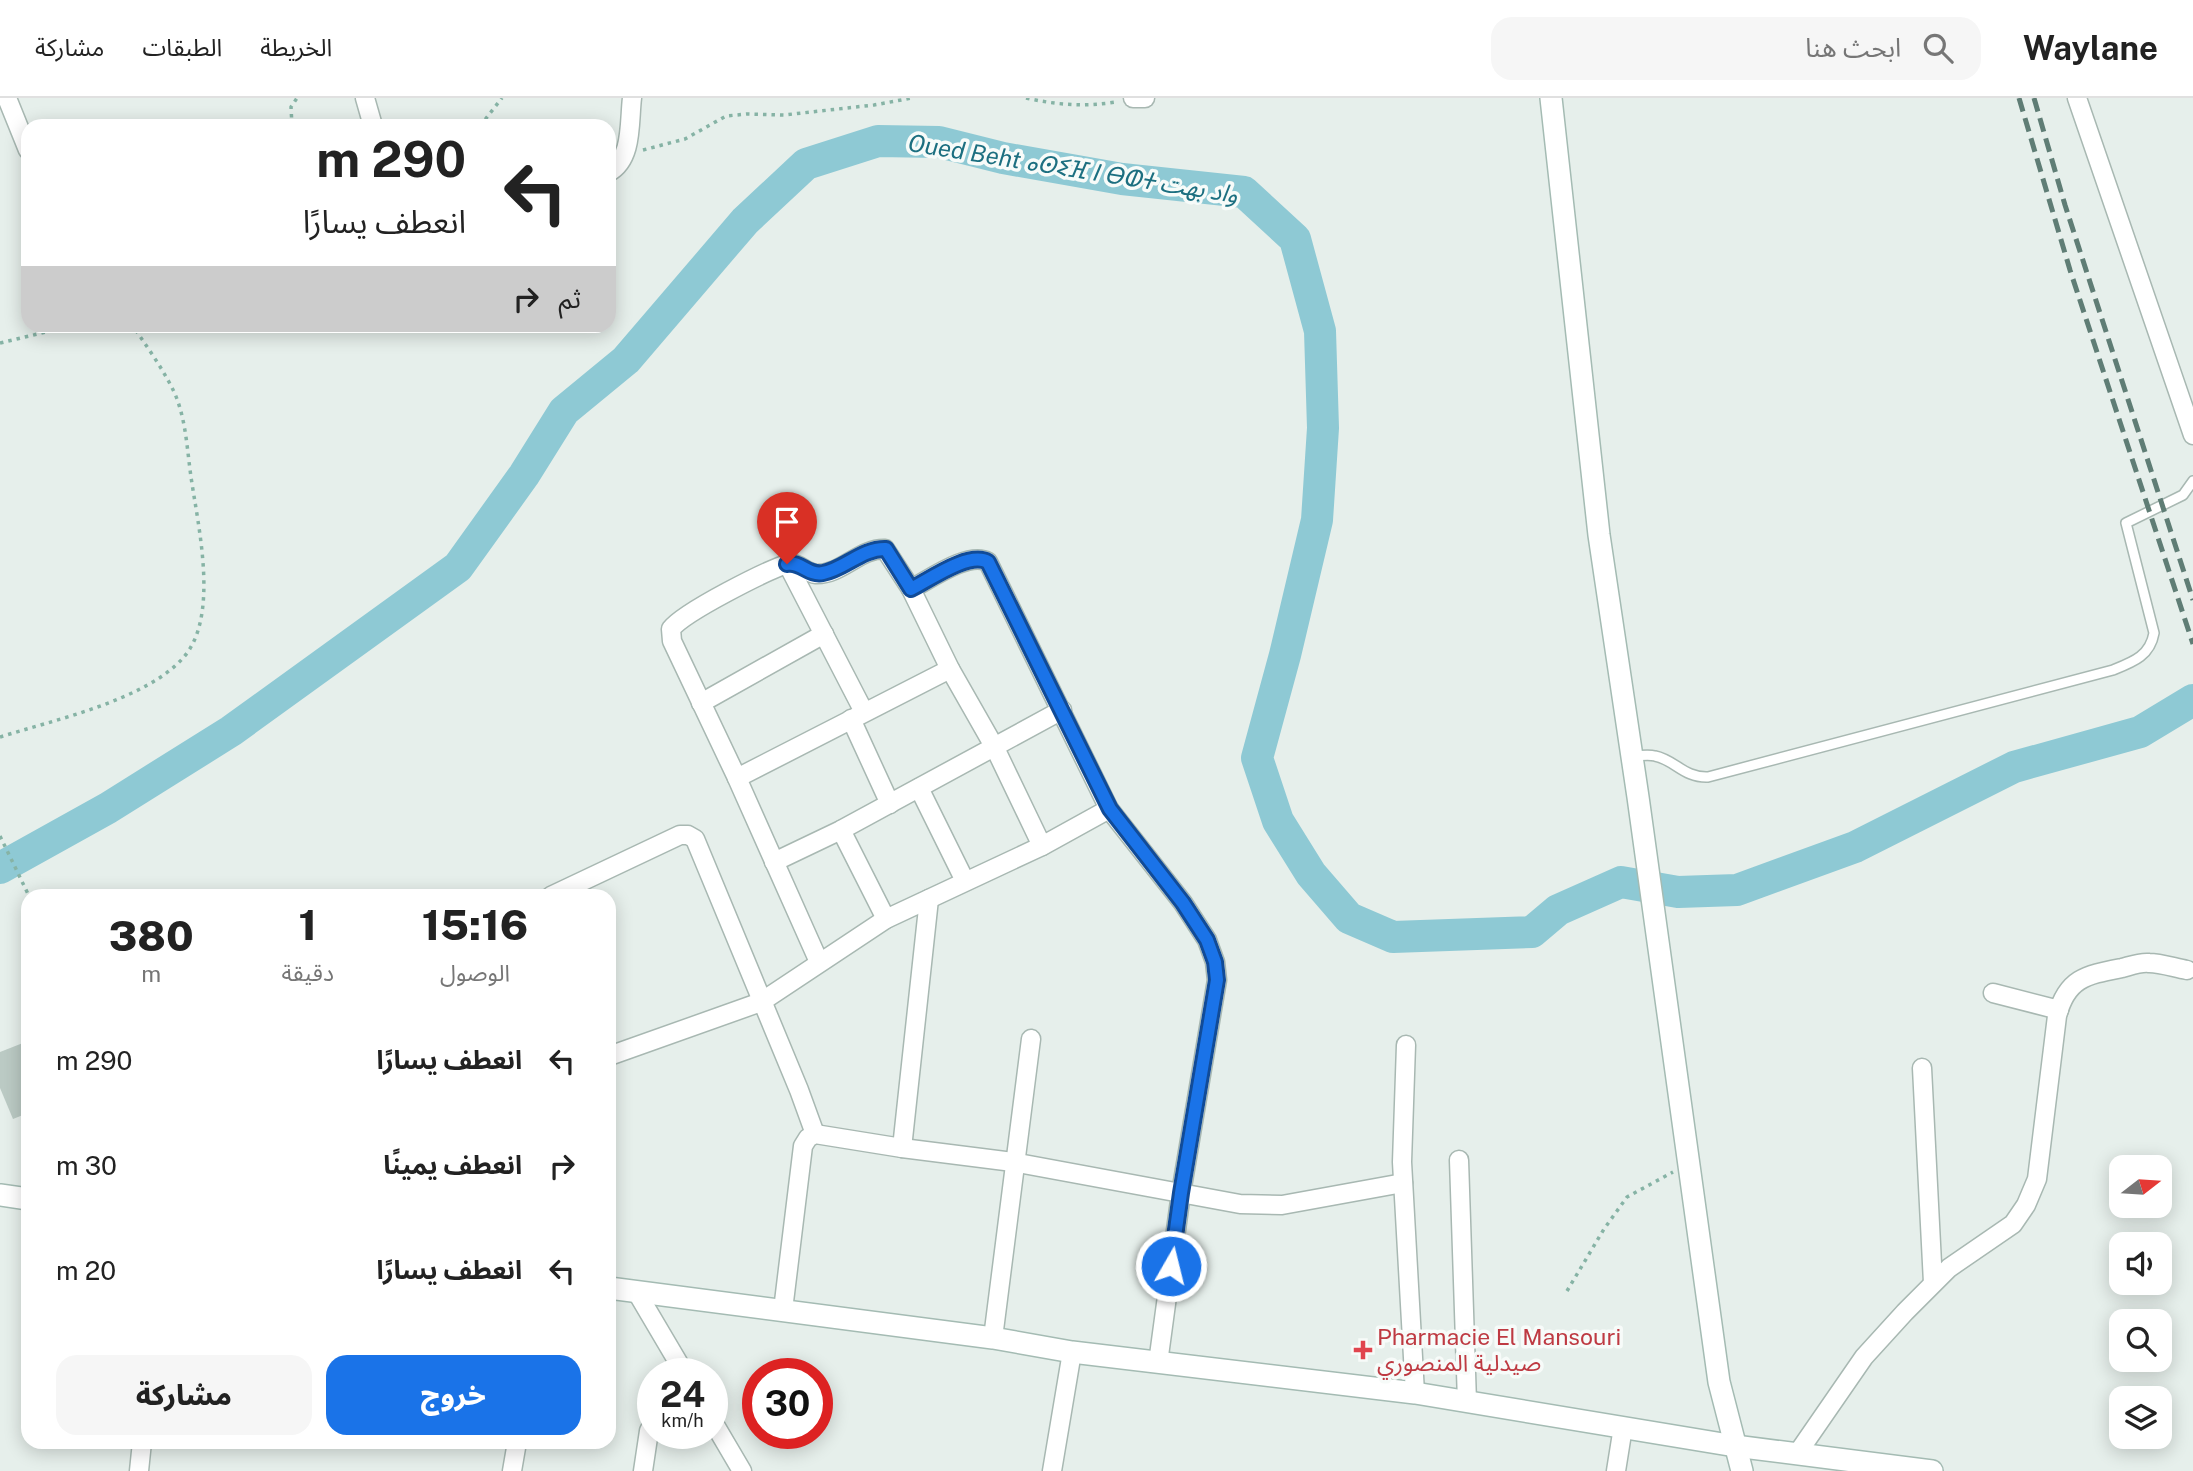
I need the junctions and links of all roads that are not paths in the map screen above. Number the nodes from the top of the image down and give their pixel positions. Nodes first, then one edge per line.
1 (7, 98) edge
2 (365, 98) edge
3 (632, 98) edge
4 (1551, 98) edge
5 (2077, 98) edge
6 (371, 119) edge
7 (21, 133) edge
8 (616, 167) edge
9 (2193, 435) edge
10 (2193, 481) edge
11 (787, 564) junction
12 (911, 589) junction
13 (824, 634) junction
14 (950, 669) junction
15 (701, 703) junction
16 (1062, 710) junction
17 (857, 716) junction
18 (995, 748) junction
19 (1632, 756) junction
20 (737, 778) junction
21 (919, 788) junction
22 (890, 804) junction
23 (1110, 809) junction
24 (841, 830) junction
25 (1042, 846) junction
26 (774, 862) junction
27 (965, 881) junction
28 (566, 889) edge
29 (929, 899) junction
30 (886, 919) junction
31 (819, 962) junction
32 (2187, 970) dead end
33 (1993, 993) dead end
34 (761, 1002) junction
35 (2059, 1010) junction
36 (1031, 1039) dead end
37 (1406, 1045) dead end
38 (616, 1054) edge
39 (1922, 1068) dead end
40 (815, 1134) junction
41 (902, 1148) junction
42 (1459, 1160) dead end
43 (1013, 1162) junction
44 (1403, 1184) junction
45 (1181, 1193) junction
46 (0, 1195) edge
47 (21, 1198) edge
48 (1933, 1283) junction
49 (616, 1288) edge
50 (636, 1291) junction
51 (783, 1310) junction
52 (993, 1338) junction
53 (1072, 1352) junction
54 (676, 1358) edge
55 (1158, 1363) junction
56 (1415, 1393) junction
57 (1467, 1402) junction
58 (1623, 1427) junction
59 (1735, 1446) junction
60 (728, 1447) edge
61 (141, 1449) edge
62 (516, 1449) edge
63 (646, 1449) edge
64 (1797, 1454) junction
65 (1888, 1468) edge
66 (139, 1471) edge
67 (512, 1471) edge
68 (643, 1471) edge
69 (742, 1471) edge
70 (1052, 1471) edge
71 (1616, 1471) edge
72 (1742, 1471) edge
73 (1932, 1471) edge

1 - 7 street
2 - 6 street
3 - 8 street
4 - 19 street
5 - 9 street
10 - 19 lane
11 - 12 street
11 - 13 street
11 - 15 street
12 - 14 street
12 - 16 street
13 - 15 street
13 - 17 street
14 - 17 street
14 - 18 street
15 - 20 street
16 - 18 street
16 - 23 street
17 - 20 street
17 - 22 street
18 - 21 street
18 - 25 street
19 - 59 street
20 - 26 street
21 - 22 street
21 - 27 street
22 - 24 street
23 - 25 street
23 - 45 street
24 - 26 street
24 - 30 street
25 - 27 street
26 - 31 street
27 - 29 street
28 - 34 street
29 - 30 street
29 - 41 street
30 - 31 street
31 - 34 street
32 - 35 street
33 - 35 street
34 - 38 street
34 - 40 street
35 - 48 street
36 - 43 street
37 - 44 street
39 - 48 street
40 - 41 street
40 - 51 street
41 - 43 street
42 - 57 street
43 - 45 street
43 - 52 street
44 - 45 street
44 - 56 street
45 - 55 street
46 - 47 street
48 - 64 street
49 - 50 street
50 - 51 street
50 - 54 street
51 - 52 street
52 - 53 street
53 - 55 street
53 - 70 street
55 - 56 street
56 - 57 street
57 - 58 street
58 - 59 street
58 - 71 street
59 - 64 street
59 - 72 street
60 - 69 street
61 - 66 street
62 - 67 street
63 - 68 street
64 - 65 street
65 - 73 street

